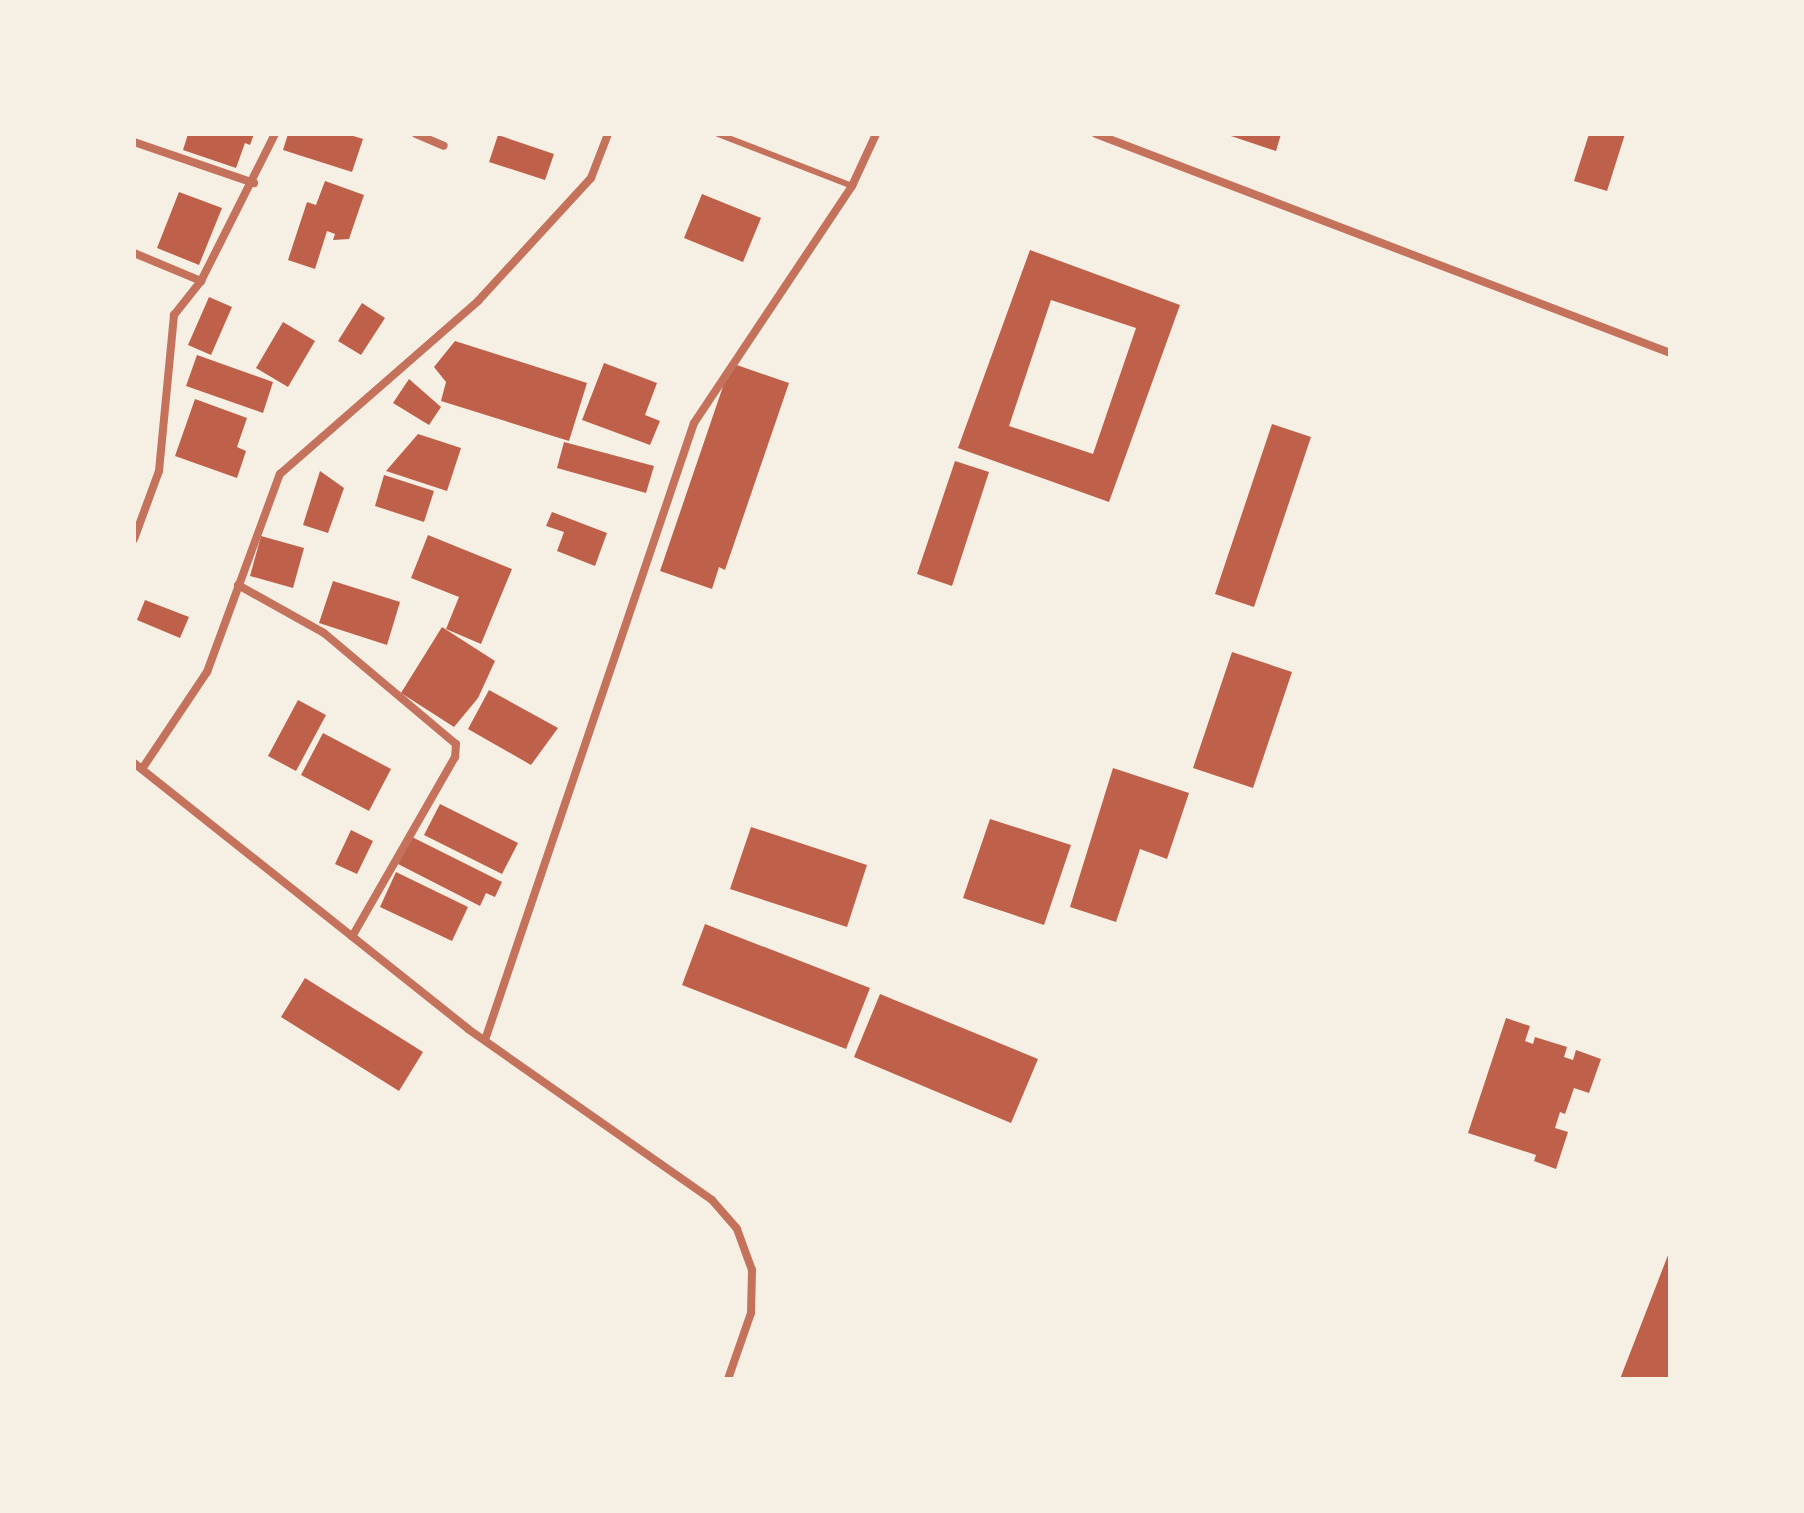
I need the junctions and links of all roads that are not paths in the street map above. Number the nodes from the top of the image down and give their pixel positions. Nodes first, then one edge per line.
1 (275, 134) edge
2 (416, 134) edge
3 (608, 134) edge
4 (718, 134) edge
5 (876, 134) edge
6 (1096, 134) edge
7 (134, 142) edge
8 (444, 146) dead end
9 (254, 183) junction
10 (852, 186) junction
11 (134, 253) edge
12 (201, 281) junction
13 (1670, 353) edge
14 (134, 539) edge
15 (238, 585) junction
16 (138, 766) edge
17 (352, 937) junction
18 (485, 1040) junction
19 (728, 1379) edge

1 - 9 street
2 - 8 street
3 - 15 street
4 - 10 lane
5 - 10 street
6 - 13 street
7 - 9 street
9 - 12 street
10 - 18 street
11 - 12 street
12 - 14 street
15 - 16 street
15 - 17 street
16 - 17 street
17 - 18 street
18 - 19 street

